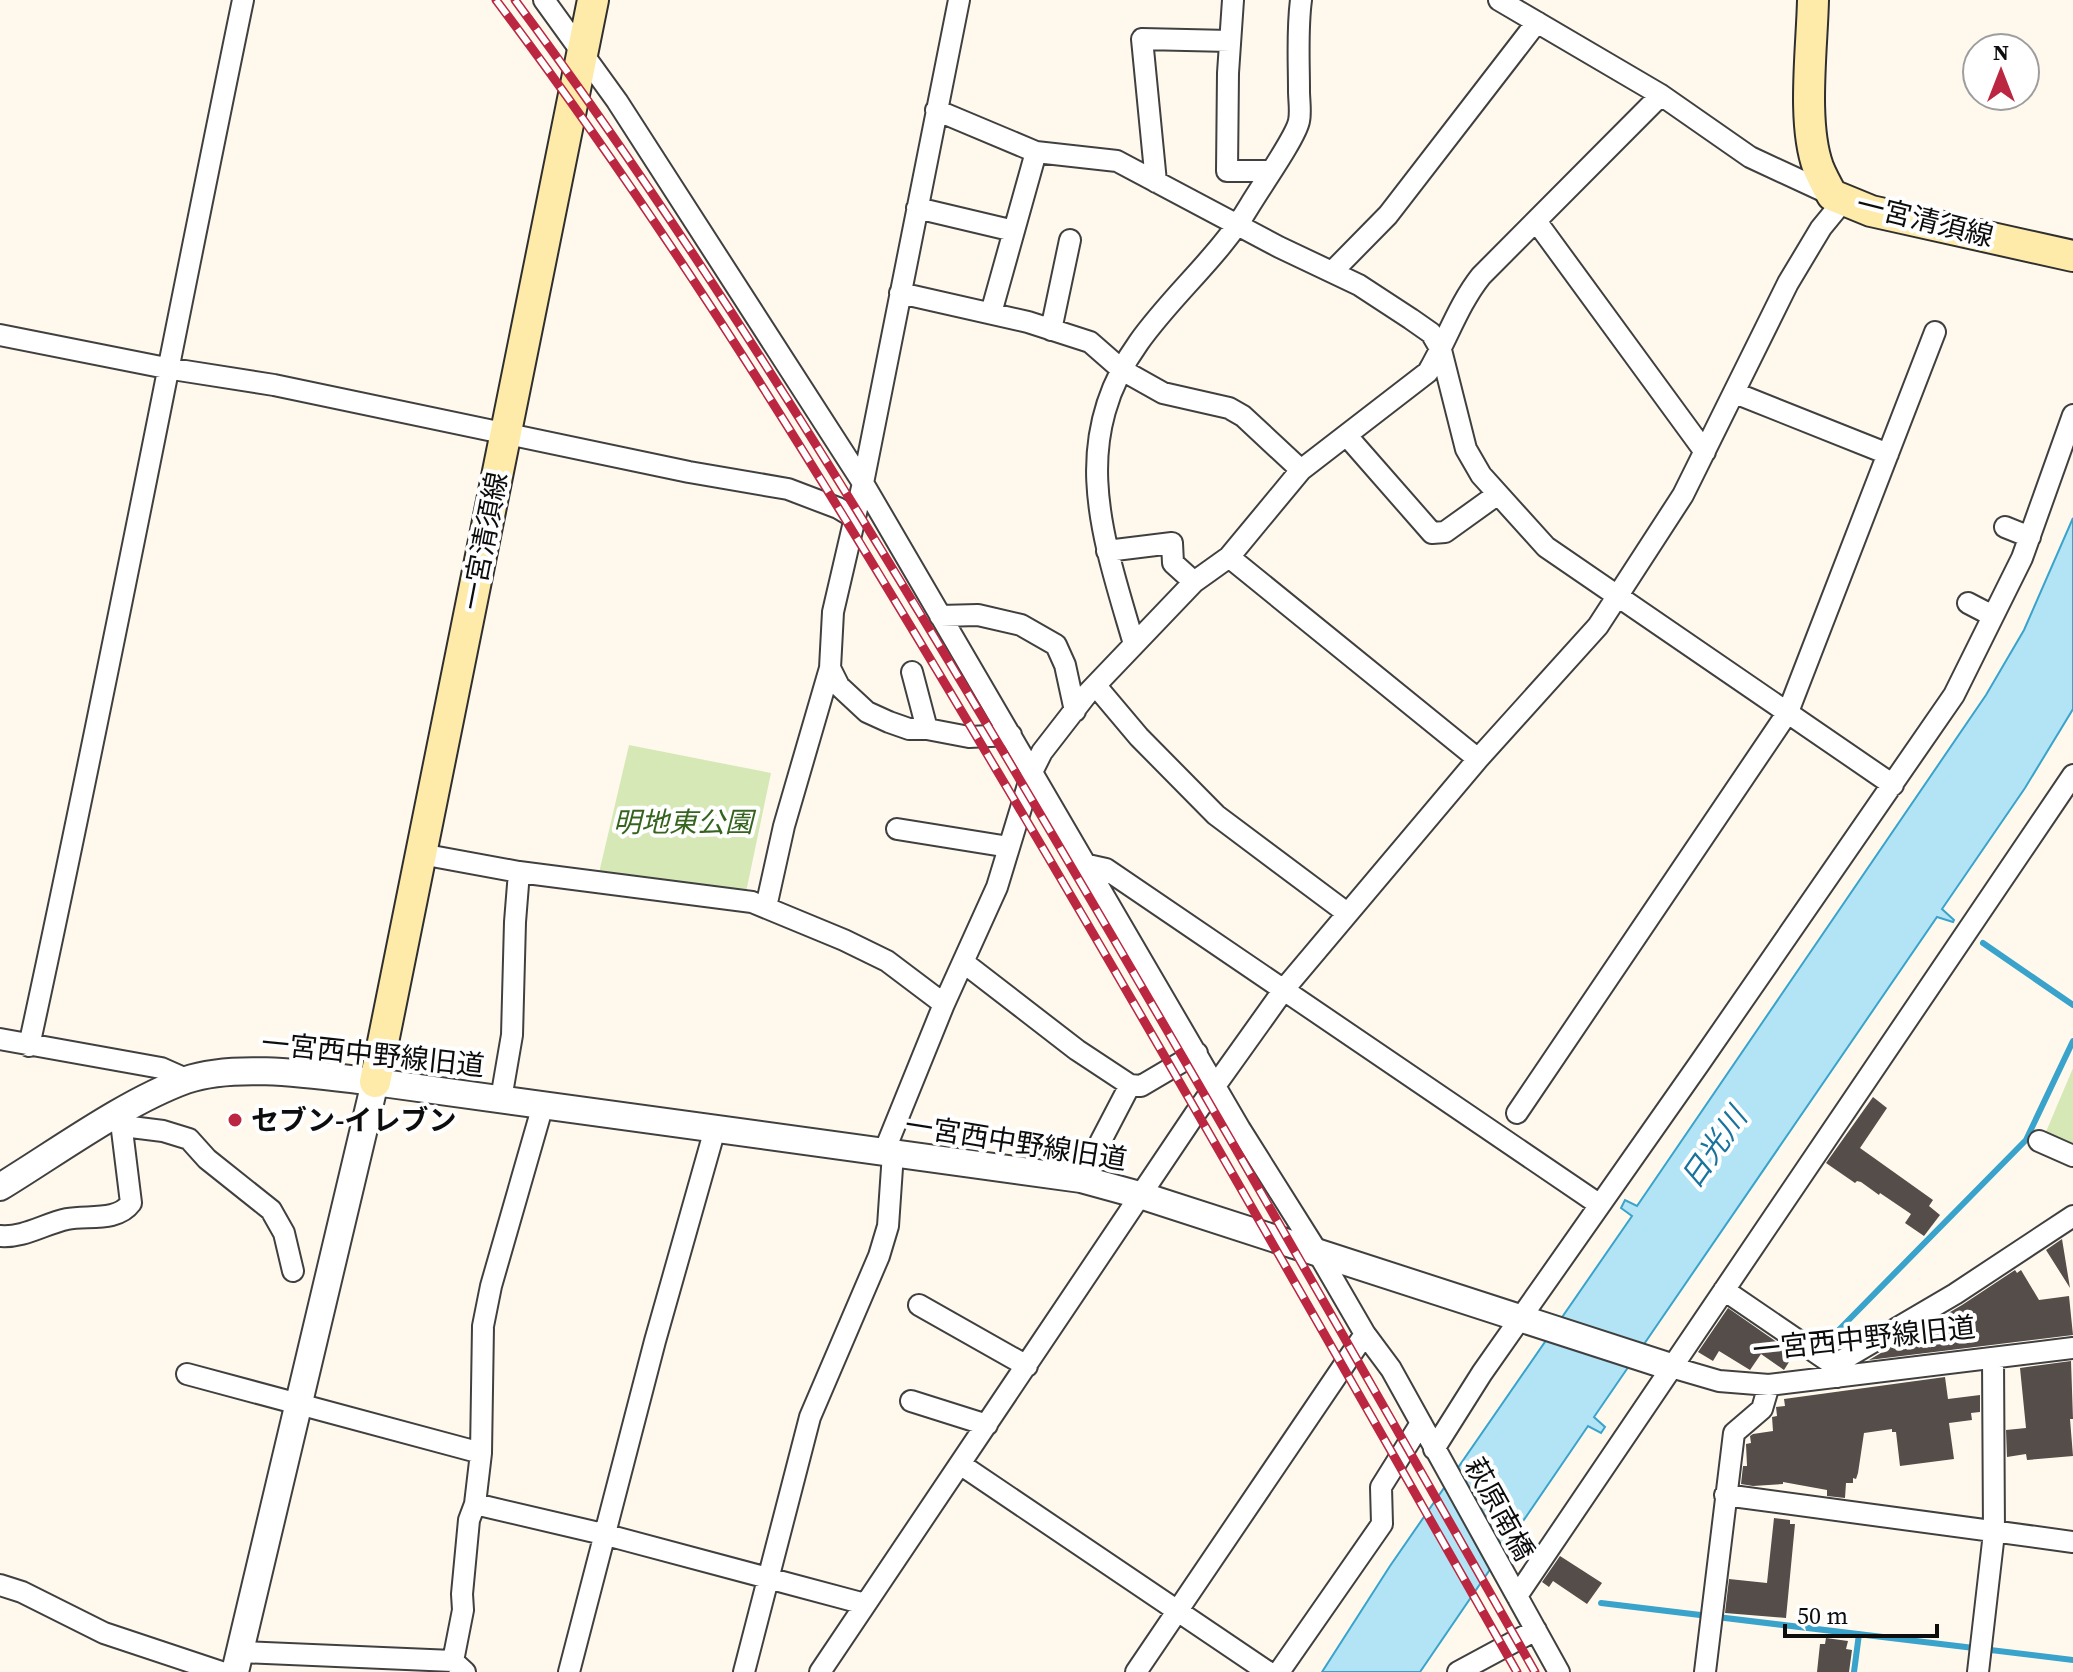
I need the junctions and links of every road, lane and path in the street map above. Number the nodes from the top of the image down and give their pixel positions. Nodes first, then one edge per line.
1 (243, 0) edge
2 (544, 0) edge
3 (593, 0) edge
4 (959, 0) edge
5 (1233, 0) edge
6 (1301, 0) edge
7 (1499, 0) edge
8 (1813, 0) edge
9 (1537, 22) junction
10 (1230, 41) junction
11 (582, 53) junction
12 (1661, 95) junction
13 (936, 110) junction
14 (1036, 152) junction
15 (1270, 171) junction
16 (1156, 182) junction
17 (1838, 197) junction
18 (917, 208) junction
19 (1536, 221) junction
20 (1238, 225) junction
21 (1014, 231) junction
22 (1070, 240) dead end
23 (2073, 256) edge
24 (1332, 272) junction
25 (900, 293) junction
26 (991, 313) junction
27 (1051, 330) junction
28 (1935, 332) dead end
29 (0, 335) edge
30 (1441, 350) junction
31 (166, 368) junction
32 (1122, 370) junction
33 (1735, 393) junction
34 (2073, 415) edge
35 (505, 433) junction
36 (1347, 436) junction
37 (1705, 452) junction
38 (1888, 454) junction
39 (1301, 470) junction
40 (863, 483) junction
41 (1498, 494) junction
42 (853, 517) junction
43 (2005, 527) dead end
44 (2030, 537) junction
45 (1107, 551) junction
46 (1229, 557) junction
47 (1194, 582) junction
48 (1618, 596) junction
49 (1968, 603) dead end
50 (940, 616) junction
51 (1993, 616) junction
52 (1134, 644) junction
53 (830, 668) junction
54 (912, 672) dead end
55 (1096, 686) junction
56 (1075, 711) junction
57 (1788, 712) junction
58 (927, 729) junction
59 (1011, 735) junction
60 (1478, 759) junction
61 (1032, 772) junction
62 (2073, 775) edge
63 (1893, 785) junction
64 (897, 829) dead end
65 (1009, 847) junction
66 (421, 854) junction
67 (1088, 865) junction
68 (519, 872) junction
69 (766, 907) junction
70 (1347, 913) junction
71 (963, 962) junction
72 (1285, 988) junction
73 (944, 1004) junction
74 (0, 1039) edge
75 (29, 1046) junction
76 (1197, 1053) junction
77 (188, 1080) junction
78 (375, 1082) junction
79 (1130, 1085) junction
80 (1216, 1086) junction
81 (501, 1099) junction
82 (543, 1105) junction
83 (1517, 1113) dead end
84 (120, 1114) junction
85 (715, 1129) junction
86 (2039, 1141) dead end
87 (889, 1153) junction
88 (2073, 1156) edge
89 (1081, 1179) junction
90 (0, 1187) edge
91 (1143, 1196) junction
92 (1600, 1205) junction
93 (2073, 1216) edge
94 (0, 1236) edge
95 (1318, 1253) junction
96 (293, 1271) dead end
97 (1724, 1290) junction
98 (919, 1305) dead end
99 (1520, 1318) junction
100 (1365, 1334) junction
101 (2073, 1348) edge
102 (1993, 1358) junction
103 (1027, 1366) junction
104 (1671, 1367) junction
105 (1835, 1371) junction
106 (187, 1374) dead end
107 (1769, 1385) junction
108 (911, 1401) dead end
109 (299, 1404) junction
110 (1421, 1423) junction
111 (987, 1425) junction
112 (1434, 1449) junction
113 (481, 1453) junction
114 (960, 1464) junction
115 (1725, 1495) junction
116 (475, 1504) junction
117 (1994, 1533) junction
118 (603, 1534) junction
119 (2073, 1542) edge
120 (766, 1577) junction
121 (0, 1585) edge
122 (1517, 1596) junction
123 (865, 1604) junction
124 (1177, 1611) junction
125 (1536, 1630) junction
126 (238, 1662) edge
127 (459, 1666) edge
128 (221, 1672) edge
129 (569, 1672) edge
130 (744, 1672) edge
131 (820, 1672) edge
132 (1136, 1672) edge
133 (1268, 1672) edge
134 (1279, 1672) edge
135 (1458, 1672) edge
136 (1559, 1672) edge
137 (1705, 1672) edge
138 (1978, 1672) edge

1 - 31 street
2 - 11 street, 萩原南橋
3 - 11 main road, 一宮清須線
4 - 13 street
5 - 10 street
6 - 15 street
7 - 9 street
8 - 17 main road, 一宮清須線
9 - 12 street
9 - 24 street
10 - 15 street
10 - 16 street
11 - 35 main road, 一宮清須線
11 - 40 street, 萩原南橋
12 - 17 street
12 - 19 street
13 - 14 street
13 - 18 street
14 - 16 street
14 - 21 street
15 - 20 street
16 - 20 street
17 - 23 main road, 一宮清須線
17 - 33 street
18 - 21 street
18 - 25 street
19 - 30 street
19 - 37 street
20 - 24 street
20 - 32 street
21 - 26 street
22 - 27 street
24 - 30 street
25 - 26 street
25 - 40 street
26 - 27 street
27 - 32 street
28 - 38 street
29 - 31 street
30 - 36 street
30 - 41 street
31 - 35 street
31 - 75 street
32 - 39 street
32 - 45 street
33 - 37 street
33 - 38 street
34 - 44 street
35 - 42 street
35 - 66 main road, 一宮清須線
36 - 39 street
36 - 41 street
37 - 48 street
38 - 57 street
39 - 46 street
40 - 42 street
40 - 50 street, 萩原南橋
41 - 48 street
42 - 53 street
43 - 44 street
44 - 51 street
45 - 47 street
45 - 52 street
46 - 47 street
46 - 60 street
47 - 52 street
48 - 57 street
48 - 60 street
49 - 51 street
50 - 56 street
50 - 59 street, 萩原南橋
51 - 63 street
52 - 55 street
53 - 58 street
53 - 69 street
54 - 58 street
55 - 56 street
55 - 70 street
56 - 61 street
57 - 63 street
57 - 83 street
58 - 59 street
59 - 61 street, 萩原南橋
60 - 70 street
61 - 65 street
61 - 67 street, 萩原南橋
62 - 97 street
63 - 92 street
64 - 65 street
65 - 71 street
66 - 68 street
66 - 78 main road, 一宮清須線
67 - 72 street
67 - 76 street, 萩原南橋
68 - 69 street
68 - 81 street
69 - 73 street
70 - 72 street
71 - 73 street
71 - 79 street
72 - 80 street
72 - 92 street
73 - 87 street
74 - 75 street
75 - 77 street
76 - 79 street
76 - 80 street, 萩原南橋
77 - 78 street, 一宮西中野線旧道
77 - 84 street, 一宮西中野線旧道
78 - 81 street, 一宮西中野線旧道
78 - 109 street
79 - 89 street
80 - 91 street
80 - 95 street, 萩原南橋
81 - 82 street, 一宮西中野線旧道
82 - 85 street, 一宮西中野線旧道
82 - 113 street
84 - 90 street, 一宮西中野線旧道
84 - 94 street
84 - 96 street
85 - 87 street, 一宮西中野線旧道
85 - 118 street
86 - 88 street
87 - 89 street, 一宮西中野線旧道
87 - 120 street
89 - 91 street, 一宮西中野線旧道
91 - 95 street, 一宮西中野線旧道
91 - 103 street
92 - 99 street
93 - 105 street
95 - 99 street, 一宮西中野線旧道
95 - 100 street, 萩原南橋
97 - 104 street
97 - 105 street
98 - 103 street
99 - 104 street, 一宮西中野線旧道
99 - 112 street
100 - 110 street, 萩原南橋
100 - 124 street
101 - 102 street, 一宮西中野線旧道
102 - 105 street, 一宮西中野線旧道
102 - 117 street
103 - 111 street
104 - 107 street, 一宮西中野線旧道
104 - 122 street
105 - 107 street, 一宮西中野線旧道
106 - 109 street
107 - 115 street
108 - 111 street
109 - 113 street
109 - 126 street
110 - 112 street, 萩原南橋
110 - 134 street
111 - 114 street
112 - 122 street, 萩原南橋
113 - 116 street
114 - 123 street
114 - 124 street
115 - 117 street
115 - 137 street
116 - 118 street
116 - 127 street
117 - 119 street
117 - 138 street
118 - 120 street
118 - 129 street
120 - 123 street
120 - 130 street
121 - 128 street
122 - 125 street, 萩原南橋
123 - 131 street
124 - 132 street
124 - 133 street
125 - 135 street
125 - 136 street, 萩原南橋
126 - 127 street

